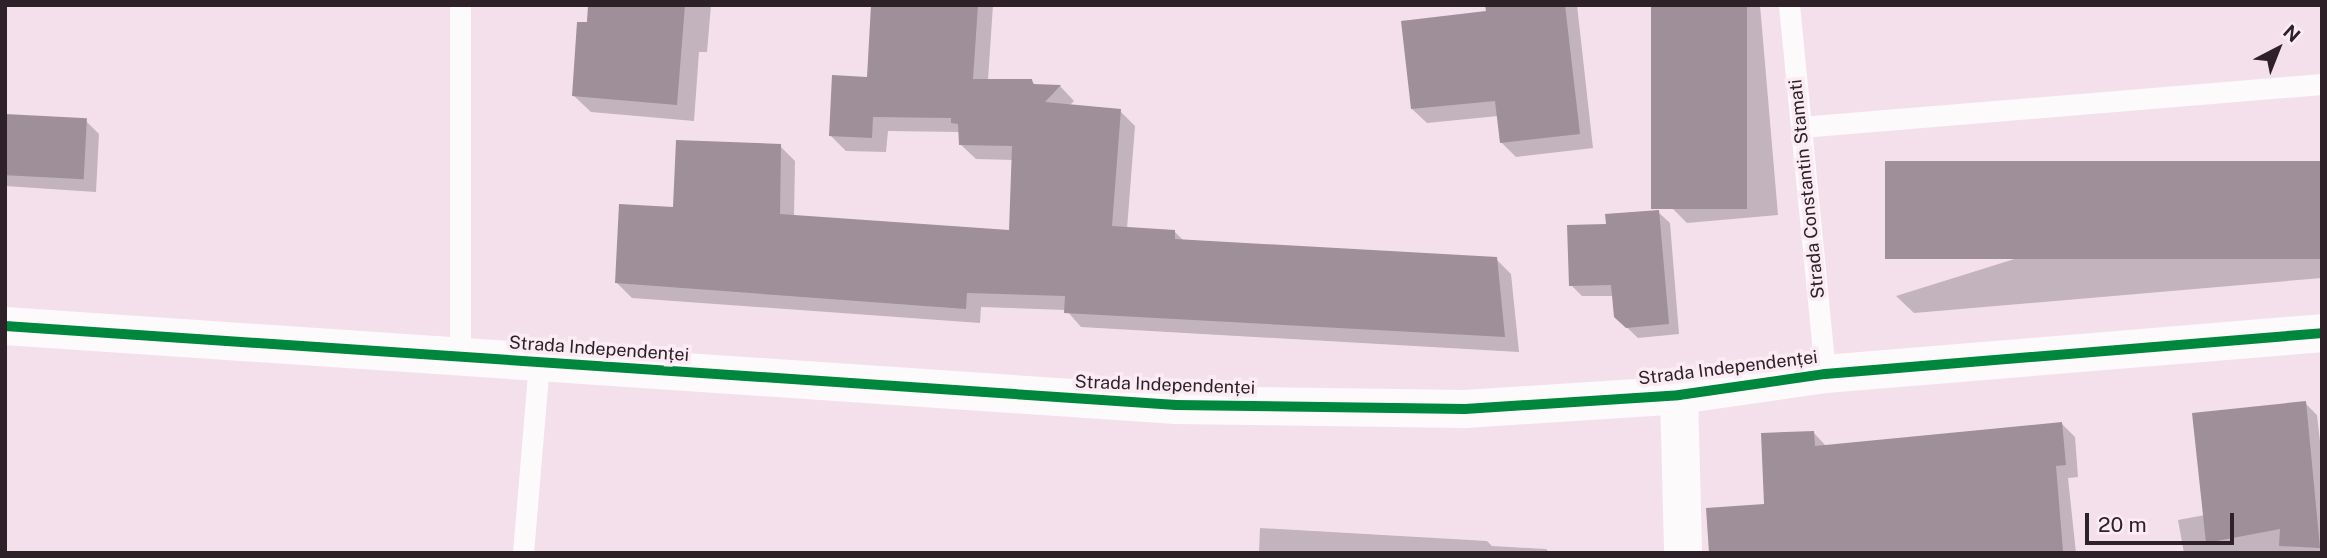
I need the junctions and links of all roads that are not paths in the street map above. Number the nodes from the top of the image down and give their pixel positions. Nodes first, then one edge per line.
1 (460, 5) edge
2 (1788, 5) edge
3 (2322, 84) edge
4 (1801, 127) junction
5 (5, 326) edge
6 (2322, 333) edge
7 (460, 357) junction
8 (539, 363) junction
9 (1825, 374) junction
10 (1679, 395) junction
11 (523, 553) edge
12 (1684, 553) edge

1 - 7 lane
2 - 4 lane, Strada Constantin Stamati
3 - 4 lane
4 - 9 lane, Strada Constantin Stamati
5 - 7 street, Strada Independenței
6 - 9 street, Strada Independenței
7 - 8 street, Strada Independenței
8 - 10 street, Strada Independenței
8 - 11 lane
9 - 10 street, Strada Independenței
10 - 12 street

